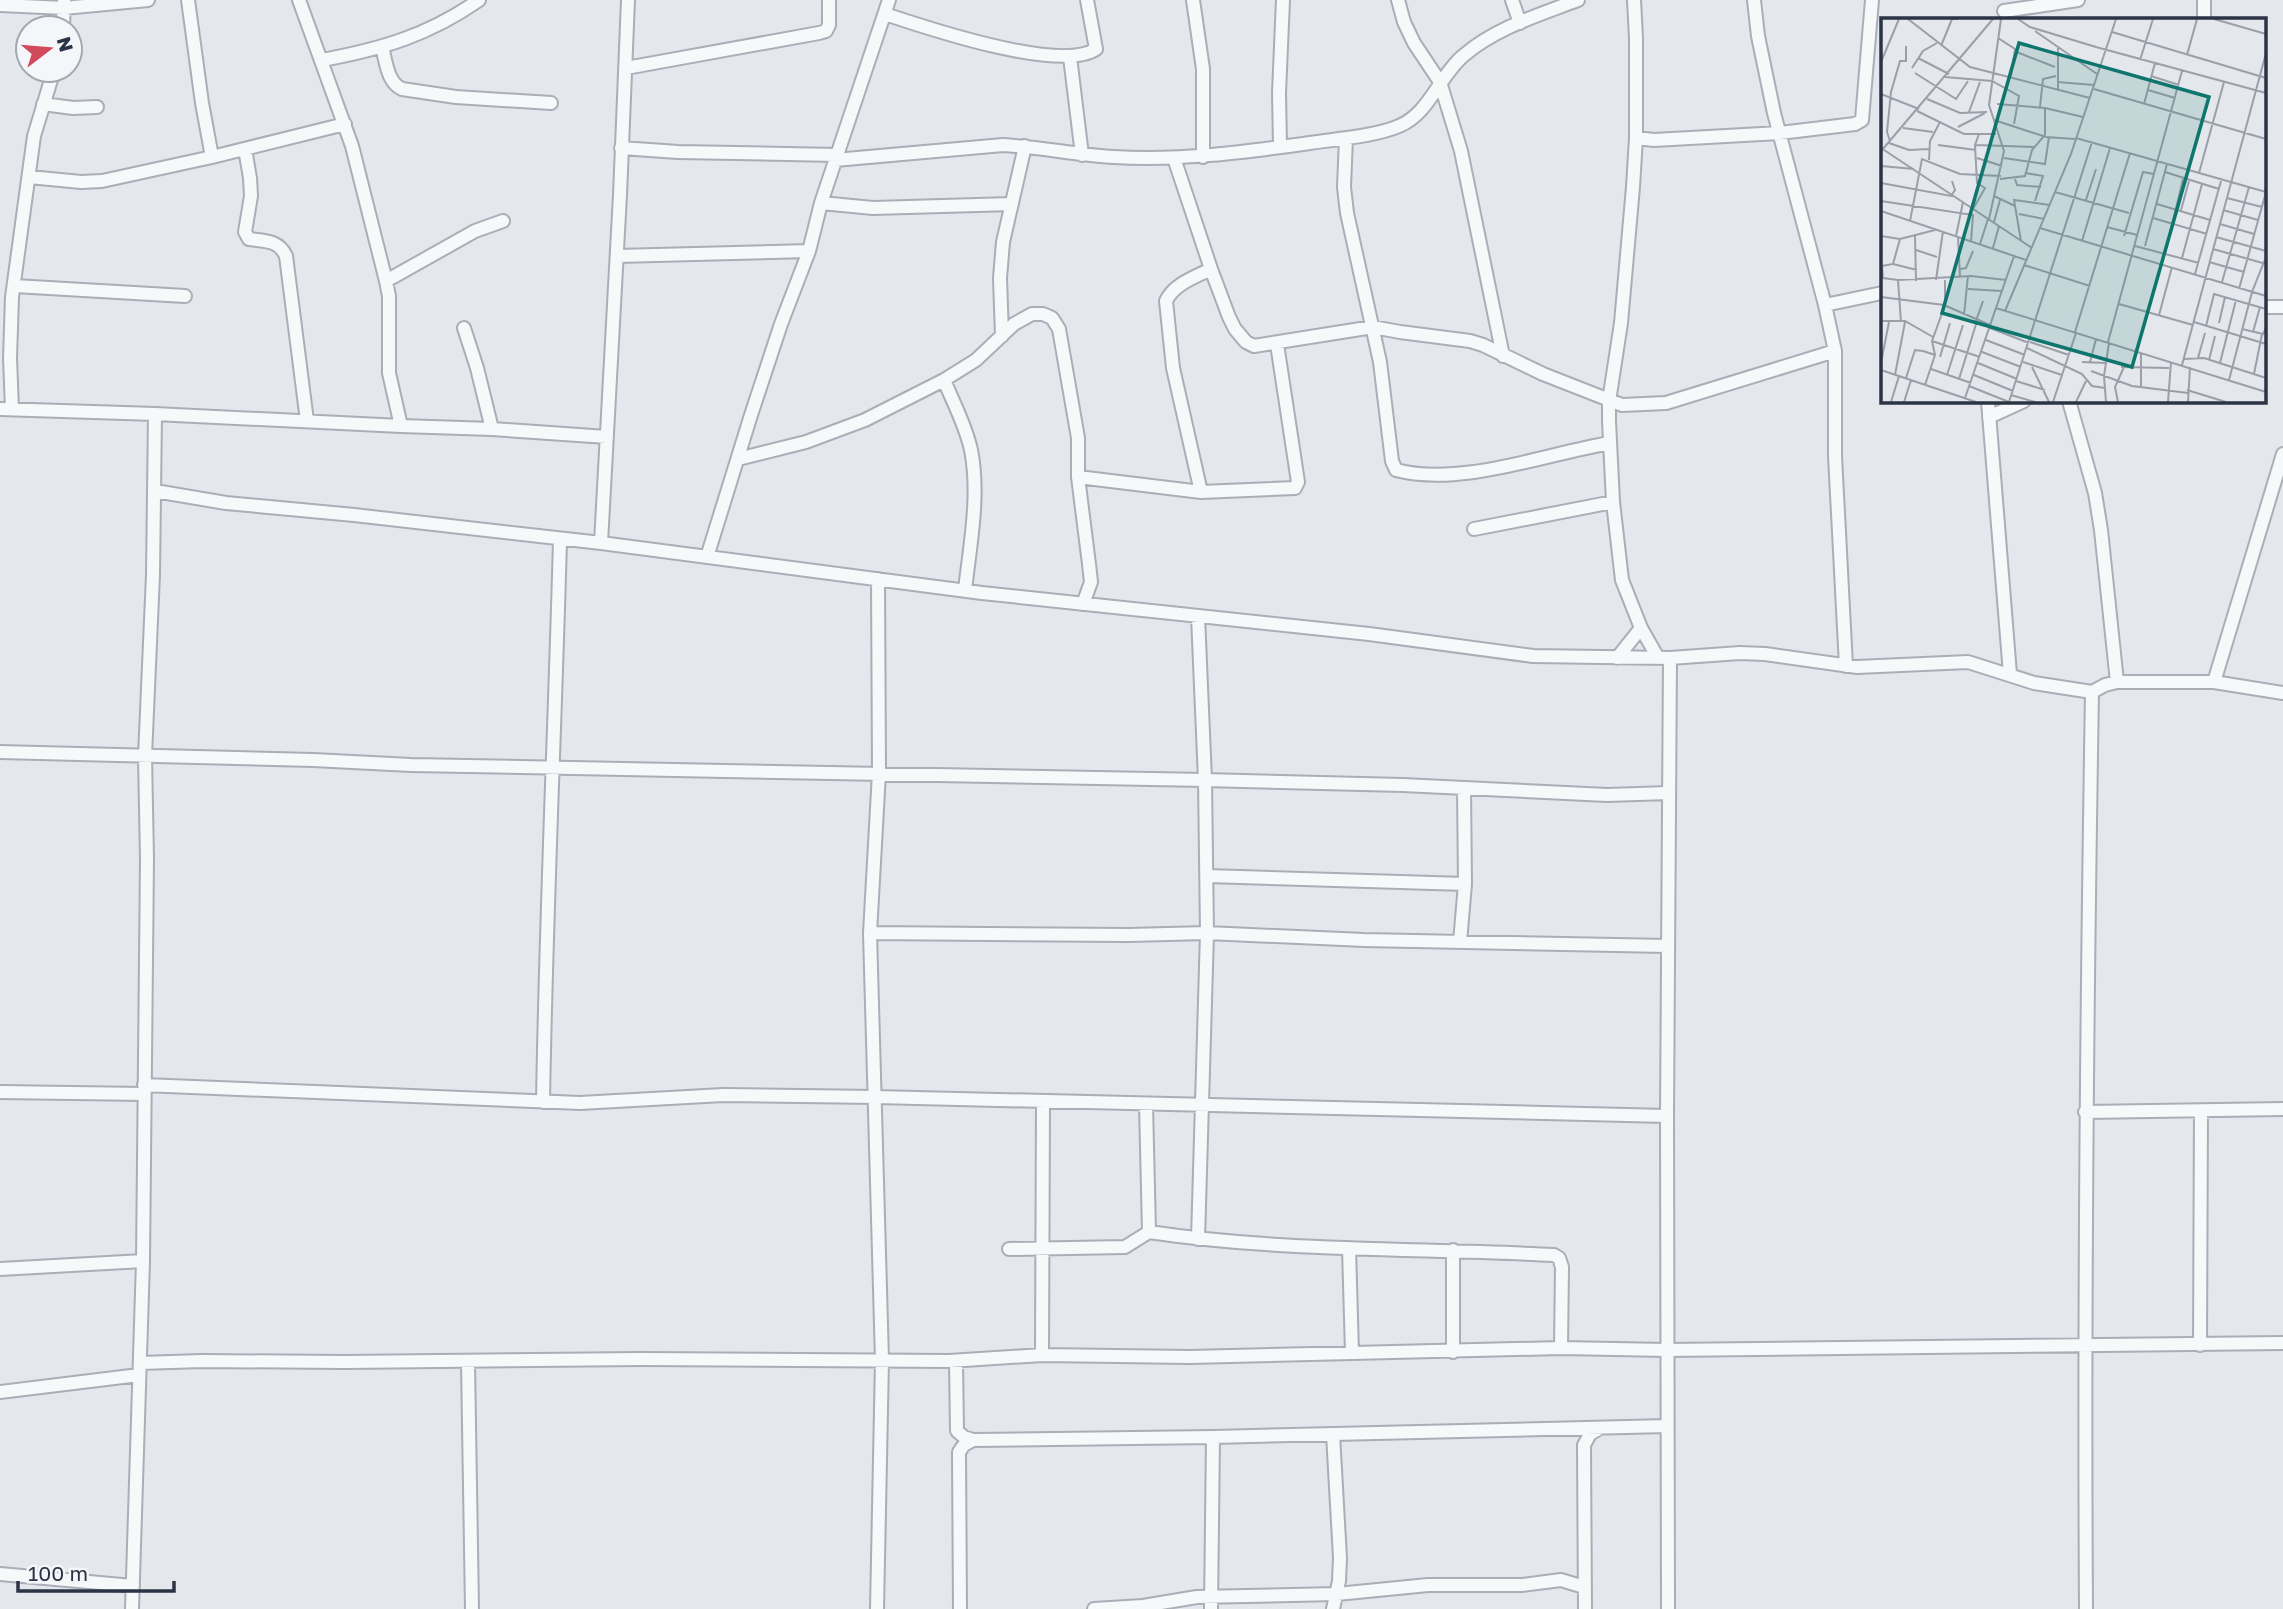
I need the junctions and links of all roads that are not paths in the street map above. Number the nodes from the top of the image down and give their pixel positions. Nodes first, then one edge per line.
1 (148, 0) edge
2 (188, 0) edge
3 (299, 0) edge
4 (479, 0) edge
5 (628, 0) edge
6 (828, 0) edge
7 (889, 0) edge
8 (1087, 0) edge
9 (1193, 0) edge
10 (1283, 0) edge
11 (1398, 0) edge
12 (1512, 0) edge
13 (1578, 0) edge
14 (1634, 0) edge
15 (1754, 0) edge
16 (1872, 0) edge
17 (2078, 0) edge
18 (2204, 0) edge
19 (64, 4) edge
20 (0, 5) edge
21 (2004, 10) edge
22 (885, 14) junction
23 (2204, 18) edge
24 (1520, 23) junction
25 (382, 47) junction
26 (1070, 57) junction
27 (323, 60) junction
28 (626, 68) junction
29 (1440, 82) junction
30 (49, 84) edge
31 (551, 103) dead end
32 (43, 104) junction
33 (97, 107) dead end
34 (345, 124) junction
35 (1780, 133) junction
36 (1346, 138) junction
37 (1636, 138) junction
38 (1025, 146) junction
39 (1280, 147) junction
40 (621, 148) junction
41 (245, 149) junction
42 (1082, 155) junction
43 (836, 157) junction
44 (1203, 157) junction
45 (212, 158) junction
46 (1174, 158) junction
47 (29, 177) junction
48 (821, 203) junction
49 (1012, 204) junction
50 (503, 221) dead end
51 (809, 251) junction
52 (617, 256) junction
53 (1211, 270) junction
54 (386, 281) junction
55 (1881, 293) edge
56 (9, 294) edge
57 (185, 296) dead end
58 (1825, 304) junction
59 (1373, 327) junction
60 (464, 328) dead end
61 (1002, 336) junction
62 (1277, 344) junction
63 (1835, 352) junction
64 (1503, 356) junction
65 (944, 380) junction
66 (1609, 401) junction
67 (1988, 402) edge
68 (2022, 402) edge
69 (2069, 402) edge
70 (6, 409) edge
71 (155, 414) junction
72 (1989, 418) junction
73 (307, 421) junction
74 (401, 426) junction
75 (492, 429) junction
76 (607, 437) junction
77 (1610, 443) junction
78 (2283, 454) edge
79 (738, 459) junction
80 (1078, 477) junction
81 (155, 491) junction
82 (1201, 492) junction
83 (1613, 502) junction
84 (1474, 529) dead end
85 (560, 540) junction
86 (601, 543) junction
87 (707, 557) junction
88 (878, 579) junction
89 (965, 590) junction
90 (1083, 604) junction
91 (1198, 616) junction
92 (1641, 628) junction
93 (1617, 658) junction
94 (1664, 658) junction
95 (1846, 666) junction
96 (2010, 674) junction
97 (2117, 682) junction
98 (2214, 682) junction
99 (2092, 692) junction
100 (2283, 693) edge
101 (0, 752) edge
102 (145, 756) junction
103 (554, 769) junction
104 (879, 773) junction
105 (1205, 780) junction
106 (1464, 788) junction
107 (1669, 793) junction
108 (1207, 876) junction
109 (1465, 884) junction
110 (870, 933) junction
111 (1207, 933) junction
112 (1460, 942) junction
113 (1668, 946) junction
114 (144, 1089) junction
115 (0, 1092) edge
116 (876, 1097) junction
117 (543, 1102) junction
118 (1042, 1102) junction
119 (1146, 1104) junction
120 (1204, 1105) junction
121 (2283, 1109) edge
122 (2201, 1111) junction
123 (2085, 1112) junction
124 (1667, 1116) junction
125 (1149, 1232) junction
126 (1198, 1239) junction
127 (1349, 1248) junction
128 (1009, 1249) dead end
129 (1043, 1250) junction
130 (1453, 1250) junction
131 (143, 1261) junction
132 (0, 1269) edge
133 (2283, 1343) edge
134 (2084, 1345) junction
135 (2200, 1345) junction
136 (1561, 1349) junction
137 (1667, 1350) junction
138 (1453, 1352) junction
139 (1352, 1353) junction
140 (1042, 1355) junction
141 (882, 1360) junction
142 (957, 1361) junction
143 (468, 1362) junction
144 (139, 1369) junction
145 (0, 1392) edge
146 (1667, 1426) junction
147 (1601, 1428) junction
148 (1564, 1429) junction
149 (1333, 1434) junction
150 (1213, 1437) junction
151 (973, 1440) junction
152 (1584, 1445) junction
153 (1584, 1559) junction
154 (0, 1574) edge
155 (1562, 1580) junction
156 (133, 1586) junction
157 (1584, 1587) junction
158 (1337, 1594) junction
159 (1211, 1603) edge
160 (132, 1609) edge
161 (472, 1609) edge
162 (877, 1609) edge
163 (960, 1609) edge
164 (1094, 1609) edge
165 (1334, 1609) edge
166 (1585, 1609) edge
167 (1668, 1609) edge
168 (2086, 1609) edge

1 - 19 street
2 - 45 street
3 - 27 street
4 - 25 street
5 - 28 street
6 - 28 street
7 - 22 street
8 - 26 street
9 - 44 street
10 - 39 street
11 - 29 street
12 - 24 street
13 - 24 street
14 - 37 street
15 - 35 street
16 - 35 street
17 - 21 street
18 - 23 street
19 - 20 street
22 - 26 street
22 - 43 street
24 - 29 street
25 - 27 street
25 - 31 street
26 - 42 street
27 - 34 street
28 - 40 street
29 - 36 street
29 - 64 street
30 - 32 street
32 - 33 street
32 - 47 street
34 - 41 street
34 - 54 street
35 - 37 street
35 - 58 street
36 - 39 street
36 - 59 street
37 - 66 street
38 - 42 street
38 - 43 street
38 - 49 street
39 - 44 street
40 - 43 street
40 - 52 street
41 - 45 street
41 - 73 street
42 - 46 street
43 - 48 street
44 - 46 street
45 - 47 street
46 - 53 street
47 - 56 street
48 - 49 street
48 - 51 street
49 - 61 street
50 - 54 street
51 - 52 street
51 - 79 street
52 - 76 street
53 - 62 street
53 - 82 street
54 - 74 street
55 - 58 street
56 - 57 street
56 - 70 street
58 - 63 street
59 - 62 street
59 - 64 street
59 - 77 street
60 - 75 street
61 - 65 street
61 - 80 street
62 - 82 street
63 - 66 street
63 - 95 street
64 - 66 street
65 - 79 street
65 - 89 street
66 - 77 street
67 - 72 street
68 - 72 street
69 - 97 street
70 - 71 street
71 - 73 street
71 - 81 street
72 - 96 street
73 - 74 street
74 - 75 street
75 - 76 street
76 - 86 street
77 - 83 street
78 - 98 street
79 - 87 street
80 - 82 street
80 - 90 street
81 - 85 street
81 - 102 street
83 - 84 street
83 - 92 street
85 - 86 street
85 - 103 street
86 - 87 street
87 - 88 street
88 - 89 street
88 - 104 street
89 - 90 street
90 - 91 street
91 - 93 street
91 - 105 street
92 - 93 street
92 - 94 street
93 - 94 street
94 - 95 street
94 - 107 street
95 - 96 street
96 - 99 street
97 - 98 street
97 - 99 street
98 - 100 street
99 - 123 street
101 - 102 street
102 - 103 street
102 - 114 street
103 - 104 street
103 - 117 street
104 - 105 street
104 - 110 street
105 - 106 street
105 - 108 street
106 - 107 street
106 - 109 street
107 - 113 street
108 - 109 street
108 - 111 street
109 - 112 street
110 - 111 street
110 - 116 street
111 - 112 street
111 - 120 street
112 - 113 street
113 - 124 street
114 - 115 street
114 - 117 street
114 - 131 street
116 - 117 street
116 - 118 street
116 - 141 street
118 - 119 street
118 - 129 street
119 - 120 street
119 - 125 street
120 - 124 street
120 - 126 street
121 - 122 street
122 - 123 street
122 - 135 street
123 - 134 street
124 - 137 street
125 - 126 street
125 - 129 street
126 - 127 street
127 - 130 street
127 - 139 street
128 - 129 street
129 - 140 street
130 - 136 street
130 - 138 street
131 - 132 street
131 - 144 street
133 - 135 street
134 - 135 street
134 - 137 street
134 - 168 street
136 - 137 street
136 - 138 street
137 - 146 street
138 - 139 street
139 - 140 street
140 - 142 street
141 - 142 street
141 - 143 street
141 - 162 street
142 - 151 street
143 - 144 street
143 - 161 street
144 - 145 street
144 - 156 street
146 - 147 street
146 - 167 street
147 - 148 street
147 - 152 street
148 - 149 street
148 - 152 street
149 - 150 street
149 - 158 street
150 - 151 street
150 - 159 street
151 - 163 street
152 - 153 street
153 - 155 street
153 - 157 street
154 - 156 street
155 - 157 street
155 - 158 street
156 - 160 street
157 - 166 street
158 - 159 street
158 - 165 street
159 - 164 street

